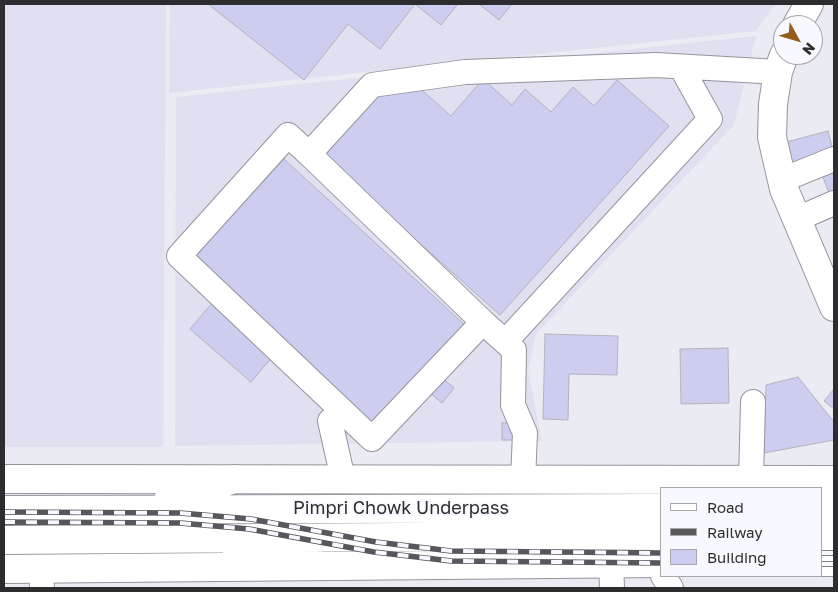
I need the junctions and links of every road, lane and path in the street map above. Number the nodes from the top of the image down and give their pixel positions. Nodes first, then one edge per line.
1 (809, 4) edge
2 (803, 15) edge
3 (773, 64) edge
4 (781, 65) edge
5 (681, 67) junction
6 (309, 154) junction
7 (834, 159) edge
8 (782, 180) junction
9 (834, 203) edge
10 (797, 219) junction
11 (834, 307) edge
12 (483, 322) junction
13 (505, 342) junction
14 (753, 402) dead end
15 (330, 421) dead end
16 (4, 479) edge
17 (235, 480) junction
18 (344, 480) junction
19 (523, 480) junction
20 (751, 480) junction
21 (834, 480) edge
22 (660, 508) edge
23 (140, 509) junction
24 (4, 510) edge
25 (660, 535) edge
26 (190, 539) junction
27 (4, 540) edge
28 (321, 566) junction
29 (4, 569) edge
30 (660, 569) edge
31 (611, 576) edge
32 (41, 579) edge

1 - 2 main road
3 - 5 street
4 - 8 main road
5 - 6 street
5 - 13 street
6 - 12 street
6 - 12 street
7 - 8 street
8 - 10 main road
9 - 10 street
10 - 11 main road
12 - 13 street
13 - 19 street
14 - 20 street
15 - 18 street
16 - 17 main road
17 - 18 main road
17 - 23 main road
18 - 19 main road
19 - 20 main road
20 - 21 main road
22 - 23 main road, Pimpri Chowk Underpass
23 - 24 main road, Pimpri Chowk Underpass
25 - 26 main road, Pimpri Chowk Underpass
26 - 27 main road
26 - 28 main road
28 - 31 main road
28 - 32 main road
29 - 32 main road
30 - 31 main road

